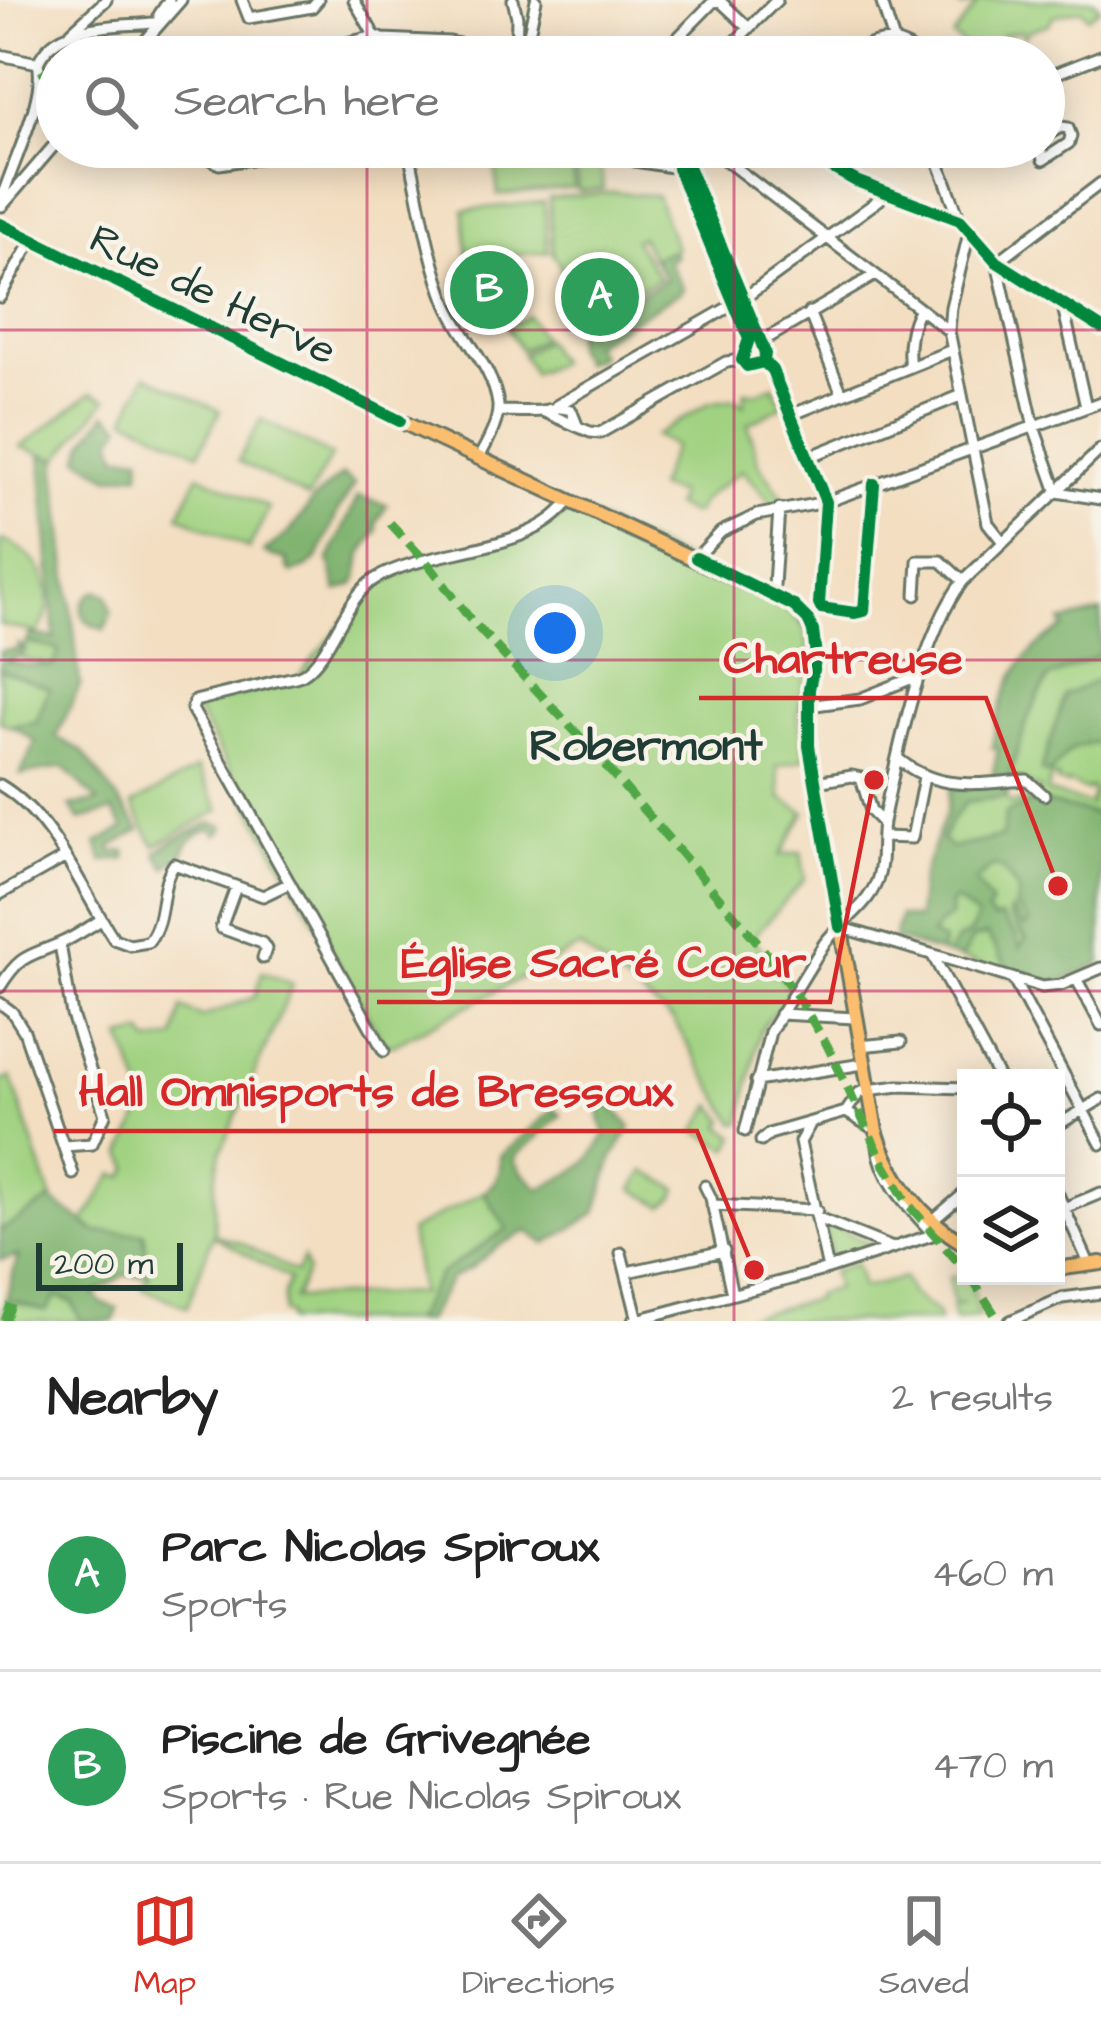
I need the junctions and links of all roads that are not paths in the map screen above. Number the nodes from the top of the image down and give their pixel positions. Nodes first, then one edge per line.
1 (106, 0) edge
2 (169, 0) edge
3 (182, 0) edge
4 (242, 0) edge
5 (318, 0) edge
6 (354, 0) edge
7 (513, 0) edge
8 (536, 0) edge
9 (777, 0) edge
10 (881, 0) edge
11 (159, 26) junction
12 (749, 28) junction
13 (68, 36) joint
14 (150, 36) edge
15 (376, 36) edge
16 (519, 36) edge
17 (526, 36) edge
18 (680, 36) edge
19 (741, 36) edge
20 (892, 36) edge
21 (0, 55) edge
22 (1101, 56) edge
23 (36, 63) edge
24 (1065, 70) edge
25 (36, 99) edge
26 (36, 166) edge
27 (413, 168) edge
28 (670, 168) edge
29 (688, 168) edge
30 (733, 168) edge
31 (830, 168) edge
32 (941, 168) edge
33 (685, 171) junction
34 (1101, 183) edge
35 (885, 193) junction
36 (0, 206) edge
37 (960, 220) junction
38 (0, 224) edge
39 (969, 232) junction
40 (826, 238) junction
41 (32, 240) junction
42 (997, 262) junction
43 (875, 274) junction
44 (0, 297) edge
45 (739, 302) junction
46 (1065, 303) junction
47 (920, 309) junction
48 (809, 313) junction
49 (1101, 328) edge
50 (949, 331) junction
51 (760, 342) junction
52 (952, 350) junction
53 (742, 360) junction
54 (764, 362) junction
55 (910, 367) junction
56 (842, 394) junction
57 (577, 395) junction
58 (960, 396) junction
59 (1101, 402) edge
60 (556, 406) junction
61 (1086, 407) junction
62 (572, 410) junction
63 (498, 411) junction
64 (542, 411) junction
65 (790, 415) junction
66 (577, 426) junction
67 (1034, 427) junction
68 (971, 448) junction
69 (1101, 449) edge
70 (809, 457) junction
71 (479, 458) junction
72 (874, 484) junction
73 (1057, 492) junction
74 (1101, 499) edge
75 (570, 500) junction
76 (826, 502) junction
77 (779, 509) junction
78 (1003, 542) junction
79 (696, 558) junction
80 (963, 581) junction
81 (771, 594) junction
82 (916, 596) dead end
83 (920, 675) junction
84 (808, 706) junction
85 (897, 758) junction
86 (924, 777) junction
87 (816, 782) junction
88 (0, 785) edge
89 (1043, 795) dead end
90 (887, 798) junction
91 (867, 801) junction
92 (882, 822) junction
93 (883, 837) junction
94 (64, 858) junction
95 (290, 883) junction
96 (236, 887) junction
97 (0, 894) edge
98 (101, 920) junction
99 (207, 923) dead end
100 (840, 927) junction
101 (221, 928) junction
102 (60, 944) junction
103 (932, 956) junction
104 (263, 958) dead end
105 (1101, 968) edge
106 (1013, 980) junction
107 (1077, 980) junction
108 (0, 987) edge
109 (0, 1003) edge
110 (780, 1014) junction
111 (855, 1018) junction
112 (1101, 1025) edge
113 (901, 1042) dead end
114 (860, 1046) junction
115 (384, 1051) dead end
116 (863, 1064) junction
117 (995, 1069) edge
118 (756, 1081) junction
119 (957, 1088) edge
120 (868, 1090) junction
121 (1101, 1100) edge
122 (1083, 1110) junction
123 (846, 1112) junction
124 (1065, 1121) edge
125 (812, 1122) junction
126 (745, 1131) dead end
127 (780, 1131) junction
128 (878, 1136) junction
129 (761, 1141) dead end
130 (800, 1142) junction
131 (1101, 1144) edge
132 (64, 1146) junction
133 (73, 1174) dead end
134 (705, 1186) dead end
135 (1101, 1193) edge
136 (957, 1202) edge
137 (712, 1205) junction
138 (1065, 1208) edge
139 (1065, 1210) edge
140 (818, 1214) junction
141 (933, 1227) junction
142 (957, 1240) edge
143 (890, 1247) junction
144 (724, 1251) junction
145 (621, 1252) dead end
146 (1101, 1253) edge
147 (1092, 1263) edge
148 (828, 1269) junction
149 (627, 1272) junction
150 (1101, 1293) edge
151 (732, 1294) junction
152 (636, 1320) edge
153 (1010, 1321) edge

1 - 13 street
2 - 11 street
3 - 11 street
4 - 5 street
6 - 15 street
7 - 16 street
8 - 17 street
9 - 12 street
10 - 20 street
11 - 13 street
11 - 14 street
12 - 18 street
12 - 19 street
21 - 23 street
22 - 24 street
25 - 36 street
26 - 36 street
27 - 63 street
28 - 33 street
29 - 33 street
30 - 40 street
31 - 35 street
32 - 37 street
33 - 45 street
34 - 42 street
35 - 37 street
35 - 40 street
37 - 39 street
38 - 41 main road, Rue de Herve
39 - 42 street
39 - 50 street
40 - 43 street
40 - 45 street
41 - 44 street
41 - 71 main road, Rue de Herve
42 - 46 street
42 - 67 street
43 - 47 street
43 - 48 street
45 - 51 street
45 - 53 street
45 - 57 street
46 - 49 street
46 - 61 street
47 - 50 street
47 - 55 street
48 - 51 street
48 - 56 street
50 - 52 street
51 - 54 street
52 - 55 street
52 - 58 street
53 - 54 street
53 - 66 street
54 - 65 street
55 - 56 street
56 - 65 street
57 - 60 street
57 - 62 street
58 - 68 street
58 - 70 street
59 - 61 street
60 - 62 street
60 - 64 street
61 - 67 street
62 - 66 street
63 - 64 street
63 - 71 street
64 - 66 street
65 - 70 street
67 - 68 street
67 - 73 street
68 - 72 street
68 - 78 street
69 - 73 street
70 - 76 street
71 - 75 main road, Rue de Herve
72 - 76 street
72 - 76 street
73 - 74 street
73 - 78 street
75 - 79 main road, Rue de Herve
75 - 95 street
76 - 77 street
77 - 79 street
77 - 81 street
78 - 80 street
79 - 81 main road, Rue de Herve
80 - 82 street
80 - 83 street
81 - 84 main road, Rue de Herve
83 - 84 street
83 - 85 street
84 - 87 main road, Rue de Herve
85 - 86 street
85 - 90 street
86 - 89 street
86 - 93 street
87 - 91 street
87 - 100 main road, Rue de Herve
88 - 94 street
90 - 91 street
90 - 92 street
91 - 92 street
92 - 93 street
93 - 100 street
94 - 97 street
94 - 98 street
95 - 96 street
95 - 115 street
96 - 98 street
96 - 101 street
98 - 102 street
99 - 101 street
100 - 103 street
100 - 110 street
100 - 111 main road, Rue de Herve
101 - 104 street
102 - 108 street
102 - 132 street
103 - 106 street
103 - 117 street
105 - 107 street
106 - 107 street
106 - 122 street
107 - 112 street
109 - 132 street
110 - 111 street
110 - 118 street
111 - 114 main road, Rue de Herve
113 - 114 street
114 - 116 main road, Rue de Herve
116 - 118 street
116 - 120 main road, Rue de Herve
118 - 126 street
119 - 120 street
120 - 123 street
120 - 128 main road, Rue de Herve
121 - 122 street
122 - 124 street
122 - 131 street
123 - 125 street
123 - 128 street
125 - 127 street
125 - 130 street
127 - 129 street
127 - 130 street
128 - 141 main road, Rue de Herve
130 - 140 street
132 - 133 street
134 - 137 street
135 - 138 street
136 - 141 street
137 - 140 street
137 - 144 street
139 - 147 street
140 - 143 street
140 - 148 street
141 - 142 main road, Rue de Herve
141 - 143 street
143 - 148 street
144 - 149 street
144 - 151 street
145 - 149 street
146 - 147 street
148 - 151 street
149 - 152 street
150 - 153 street
151 - 152 street

